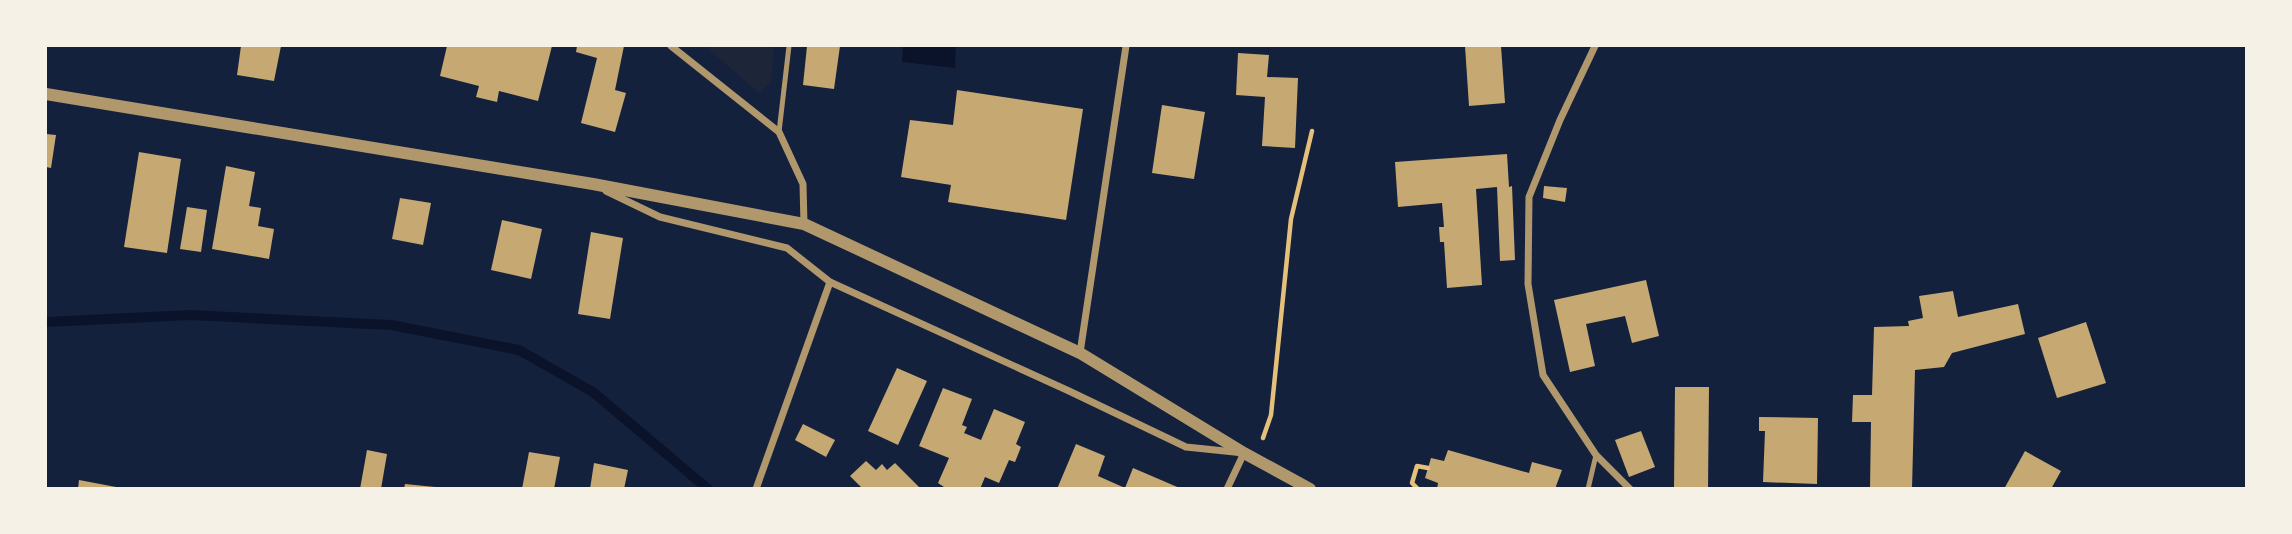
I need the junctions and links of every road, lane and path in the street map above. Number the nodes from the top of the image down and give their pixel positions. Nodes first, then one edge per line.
1 (671, 46) edge
2 (789, 46) edge
3 (1126, 46) edge
4 (1595, 46) edge
5 (46, 94) edge
6 (1312, 131) dead end
7 (779, 132) junction
8 (593, 184) junction
9 (804, 224) junction
10 (830, 282) junction
11 (1080, 353) junction
12 (1596, 455) junction
13 (1250, 456) junction
14 (1428, 468) dead end
15 (756, 488) edge
16 (1227, 488) edge
17 (1310, 488) edge
18 (1418, 488) edge
19 (1588, 488) edge
20 (1630, 488) edge

1 - 7 street
2 - 7 lane
3 - 11 street
4 - 12 street
5 - 8 street
6 - 13 path
7 - 9 street
8 - 9 street
8 - 10 street
9 - 11 street
10 - 13 street
10 - 15 street
11 - 13 street
12 - 19 lane
12 - 20 street
13 - 16 street
13 - 17 street
14 - 18 path

